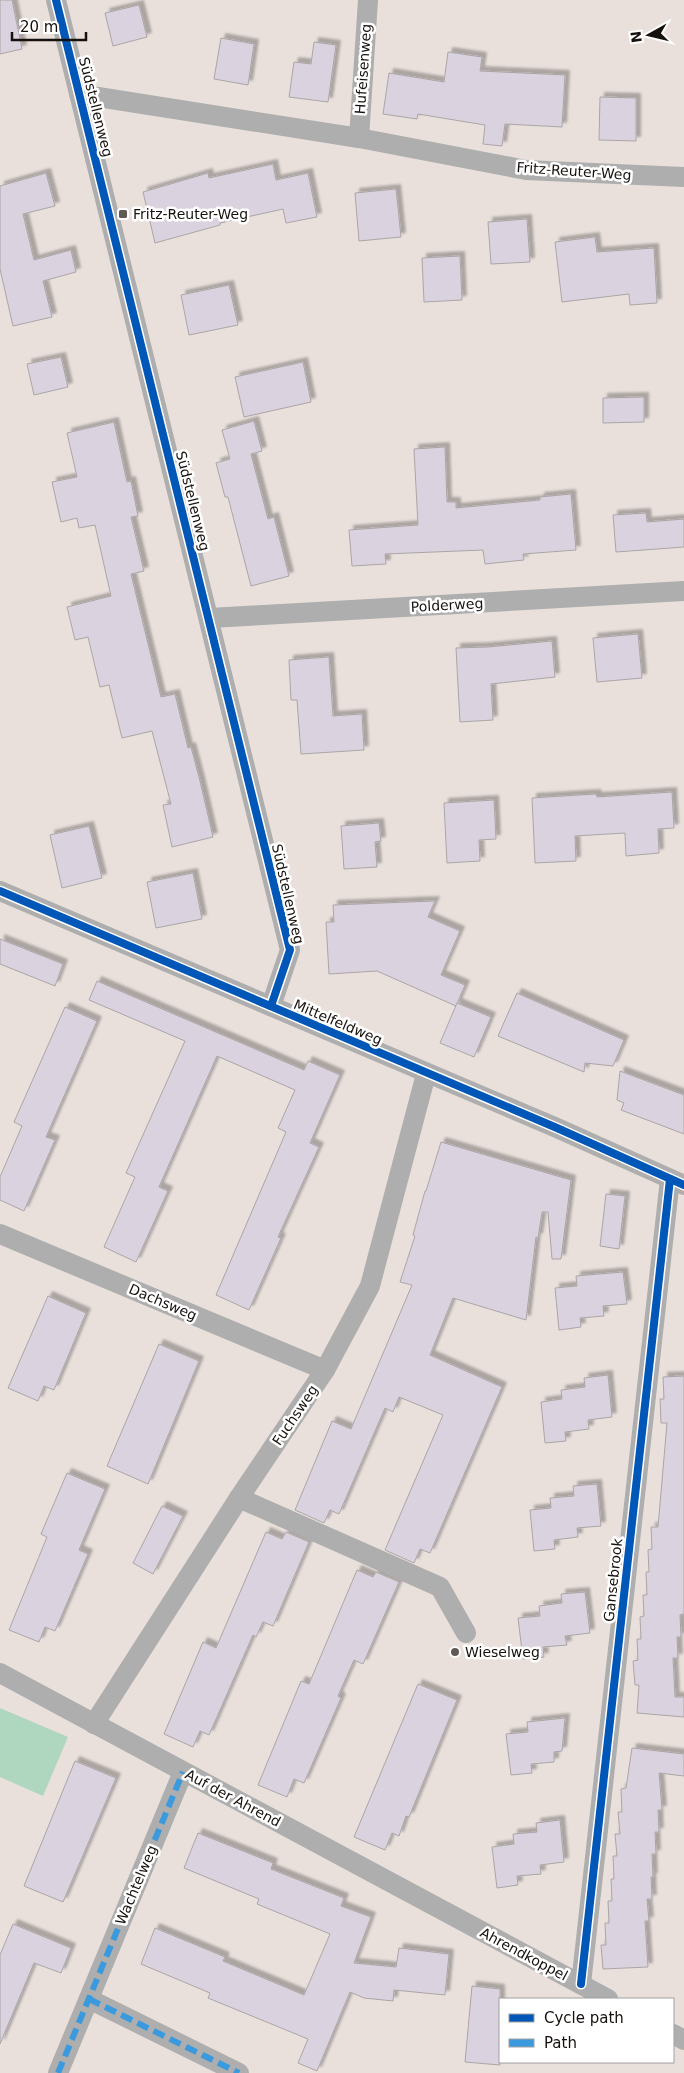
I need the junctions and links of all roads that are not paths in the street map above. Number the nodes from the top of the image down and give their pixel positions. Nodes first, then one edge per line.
1 (56, 0) edge
2 (368, 0) edge
3 (80, 94) junction
4 (359, 138) junction
5 (684, 178) edge
6 (684, 591) edge
7 (210, 618) junction
8 (0, 891) edge
9 (271, 1006) junction
10 (426, 1074) junction
11 (677, 1182) edge
12 (0, 1234) edge
13 (325, 1370) junction
14 (239, 1498) junction
15 (466, 1633) dead end
16 (0, 1673) edge
17 (94, 1724) junction
18 (183, 1772) junction
19 (466, 1923) joint
20 (581, 1984) junction
21 (606, 1998) edge
22 (88, 1999) junction
23 (58, 2073) edge
24 (239, 2073) edge

1 - 3 street, Südstellenweg
2 - 4 street, Hufeisenweg
3 - 4 street, Fritz-Reuter-Weg
3 - 7 street, Südstellenweg
4 - 5 street, Fritz-Reuter-Weg
6 - 7 street, Polderweg
7 - 9 street, Südstellenweg
8 - 9 street, Mittelfeldweg
9 - 10 street, Mittelfeldweg
10 - 11 street, Mittelfeldweg
10 - 13 street, Fuchsweg
11 - 20 street, Gansebrook
12 - 13 street, Dachsweg
13 - 14 street, Fuchsweg
14 - 15 street
14 - 17 street, Fuchsweg
16 - 17 street, Auf der Ahrend
17 - 18 street, Auf der Ahrend
18 - 19 street, Auf der Ahrend
18 - 22 street, Wachtelweg
19 - 20 street, Ahrendkoppel
20 - 21 street, Ahrendkoppel
22 - 23 street, Wachtelweg
22 - 24 street

